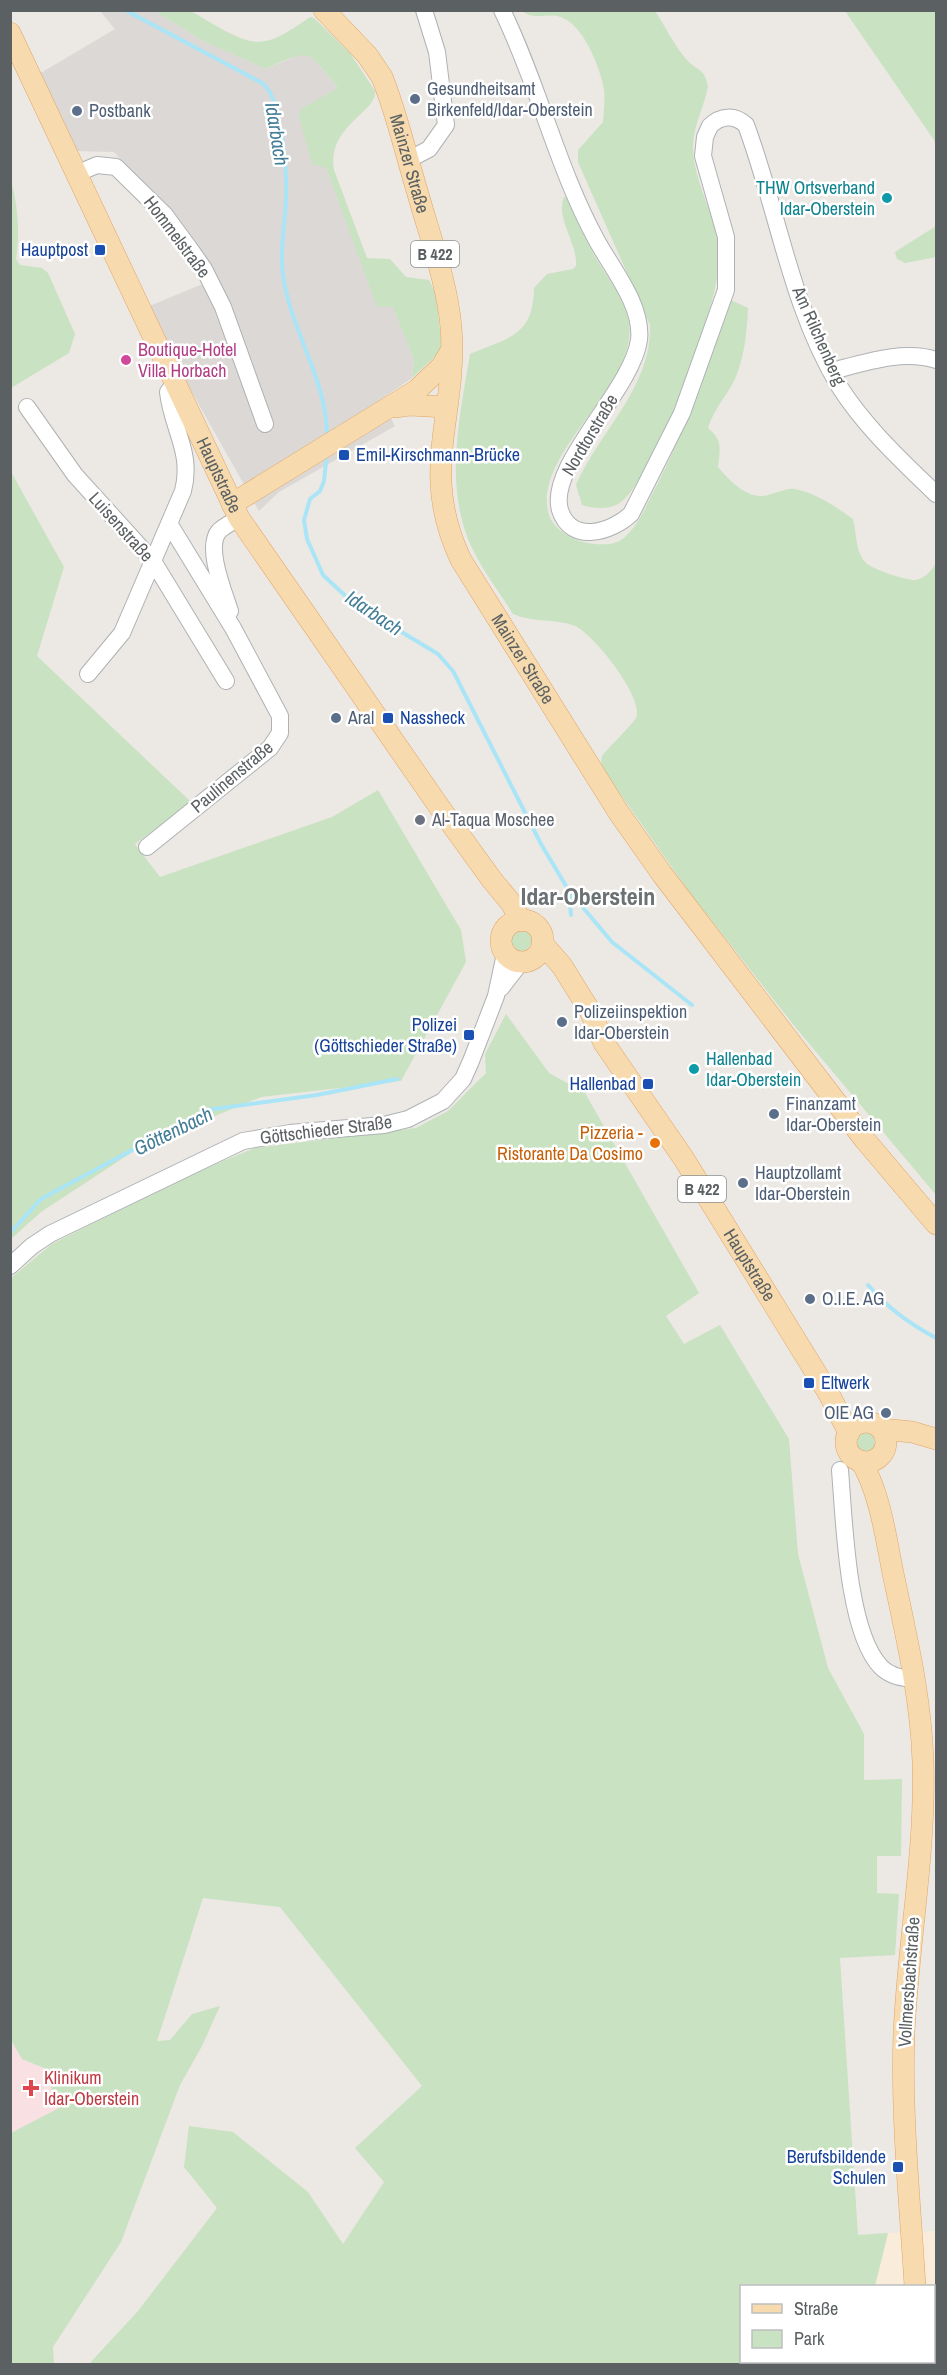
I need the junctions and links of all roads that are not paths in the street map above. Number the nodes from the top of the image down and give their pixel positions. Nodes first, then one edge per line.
1 (324, 10) edge
2 (424, 10) edge
3 (502, 10) edge
4 (10, 33) edge
5 (736, 118) joint
6 (408, 160) junction
7 (76, 174) junction
8 (451, 351) junction
9 (936, 360) edge
10 (832, 371) junction
11 (175, 383) junction
12 (417, 390) junction
13 (27, 407) dead end
14 (446, 407) junction
15 (386, 411) junction
16 (265, 424) dead end
17 (936, 494) edge
18 (236, 511) junction
19 (170, 525) junction
20 (153, 561) junction
21 (233, 628) junction
22 (88, 674) dead end
23 (226, 681) dead end
24 (147, 847) dead end
25 (513, 925) junction
26 (526, 954) junction
27 (936, 1224) edge
28 (10, 1266) edge
29 (936, 1439) edge
30 (870, 1442) junction
31 (840, 1470) dead end
32 (915, 1679) junction
33 (915, 2285) edge

1 - 6 main road, Mainzer Straße / B 422
2 - 6 street
3 - 5 street, Nordtorstraße
4 - 7 main road, Hauptstraße / B 422
5 - 10 street, Am Rilchenberg
6 - 8 main road, Mainzer Straße / B 422
7 - 11 main road, Hauptstraße / B 422
7 - 16 street, Hommelstraße
8 - 12 main road
8 - 14 main road, Mainzer Straße / B 422
9 - 10 street
10 - 17 street, Am Rilchenberg
11 - 18 main road, Hauptstraße / B 422
11 - 19 street
12 - 14 main road
12 - 15 main road
13 - 20 street, Luisenstraße
14 - 15 main road
14 - 27 main road, Mainzer Straße / B 422
15 - 18 main road
18 - 21 street, Paulinenstraße
18 - 25 main road, Hauptstraße / B 422
19 - 20 street
19 - 21 street, Paulinenstraße
20 - 22 street
20 - 23 street, Luisenstraße
21 - 24 street, Paulinenstraße
25 - 26 main road
25 - 26 main road, B 422
26 - 28 street, Göttschieder Straße
26 - 30 main road, Hauptstraße / B 422
29 - 30 main road, Hauptstraße / B 422
30 - 32 main road, Vollmersbachstraße
31 - 32 street
32 - 33 main road, Vollmersbachstraße

